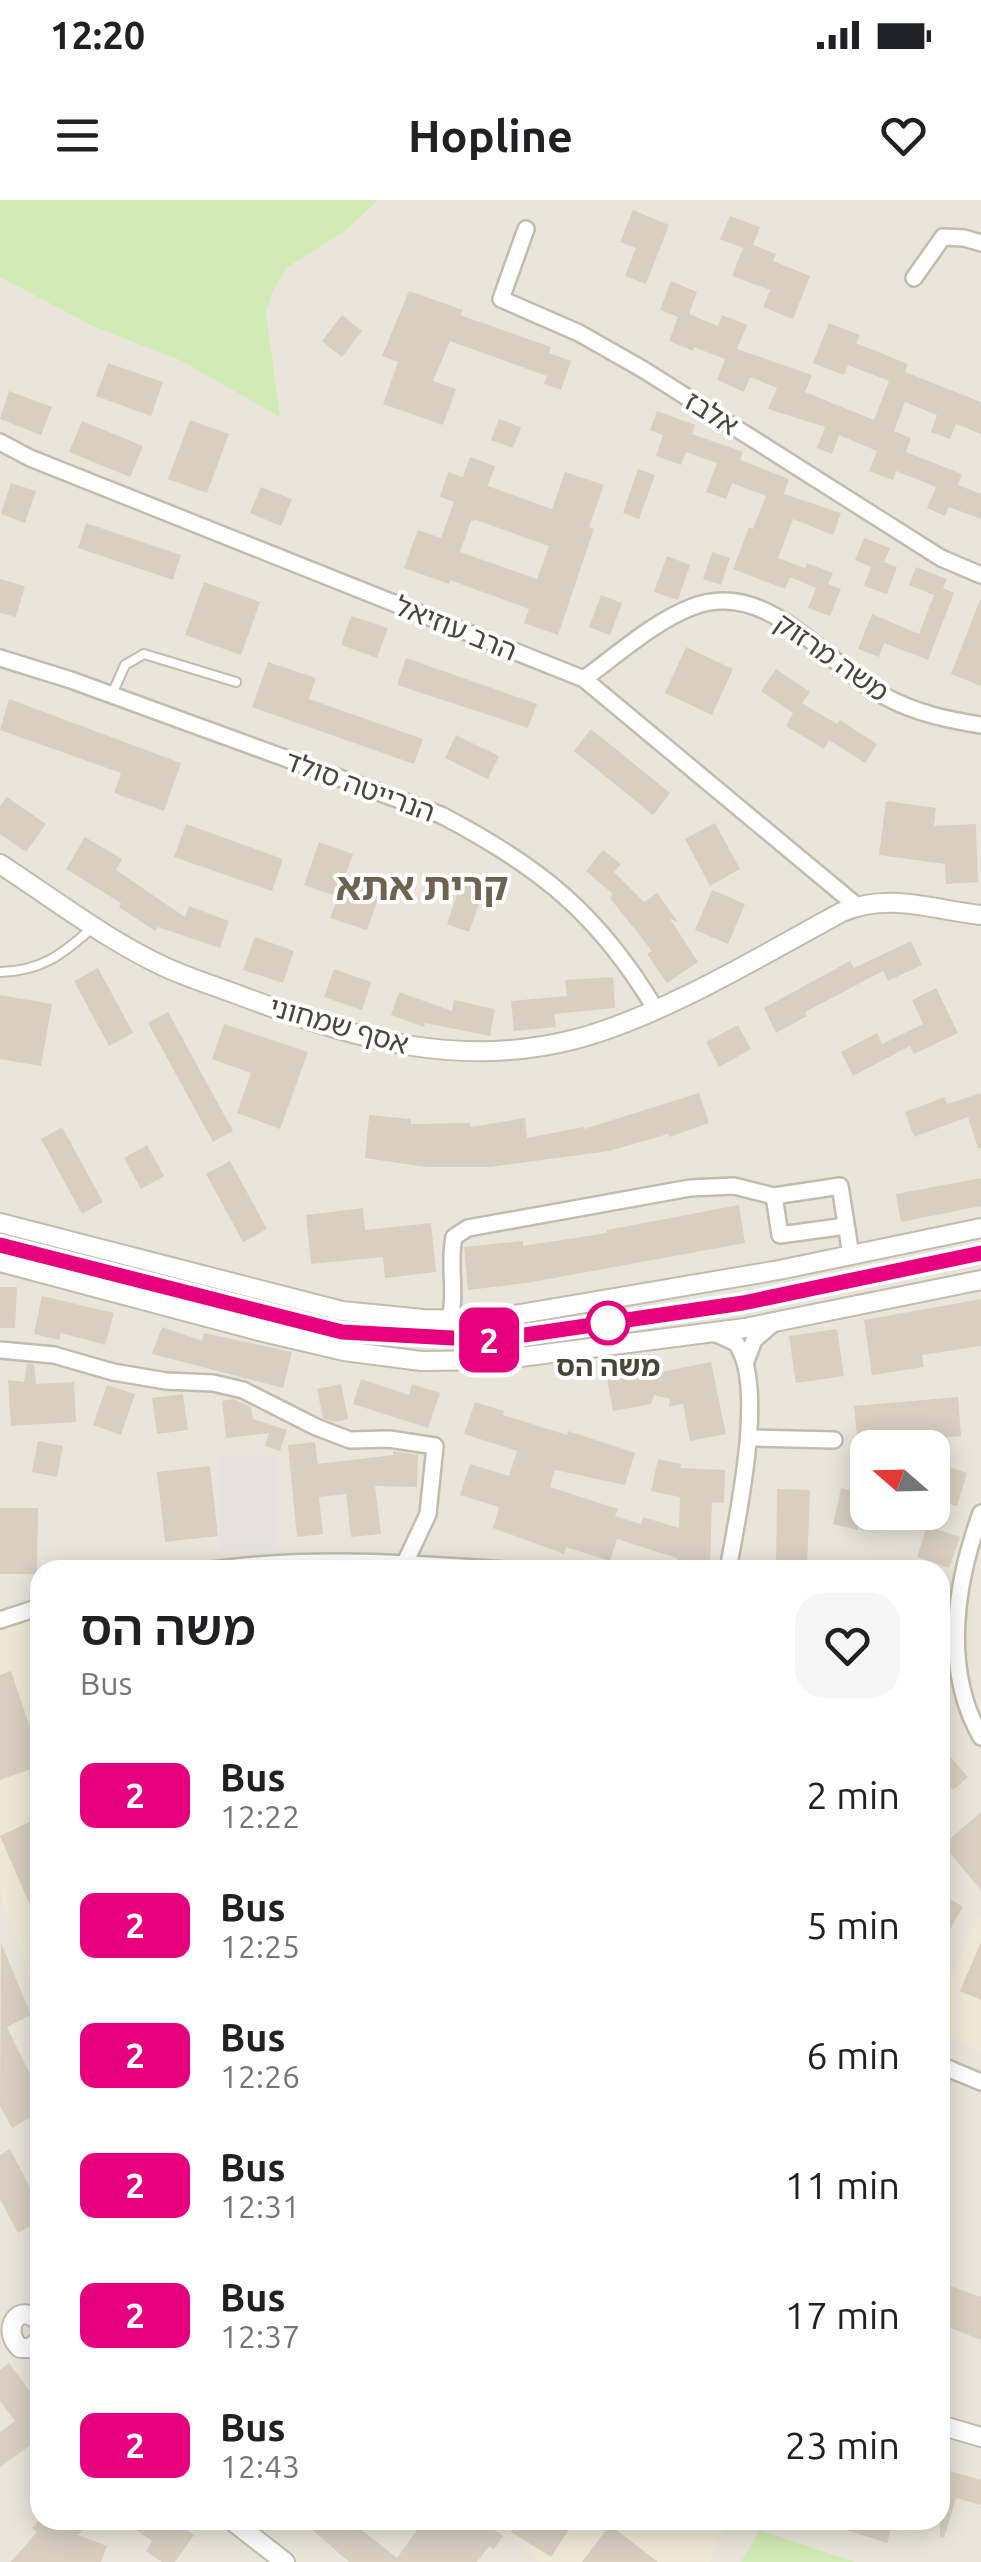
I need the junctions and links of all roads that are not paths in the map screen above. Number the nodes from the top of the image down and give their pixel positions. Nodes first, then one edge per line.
1 (526, 229) dead end
2 (981, 243) edge
3 (914, 278) dead end
4 (0, 442) edge
5 (981, 575) edge
6 (0, 658) edge
7 (584, 679) junction
8 (236, 682) dead end
9 (112, 695) junction
10 (981, 725) edge
11 (0, 864) edge
12 (857, 906) junction
13 (981, 915) edge
14 (95, 926) junction
15 (0, 972) edge
16 (656, 1010) junction
17 (774, 1196) junction
18 (0, 1223) edge
19 (846, 1226) junction
20 (981, 1228) edge
21 (0, 1245) edge
22 (981, 1253) edge
23 (851, 1255) junction
24 (0, 1262) edge
25 (981, 1280) edge
26 (450, 1320) junction
27 (775, 1322) junction
28 (709, 1332) junction
29 (0, 1350) edge
30 (746, 1361) junction
31 (750, 1438) junction
32 (834, 1440) dead end
33 (981, 1513) edge
34 (408, 1560) edge
35 (730, 1560) edge
36 (30, 1610) edge
37 (0, 1620) edge
38 (981, 1737) edge
39 (950, 2069) edge
40 (981, 2082) edge
41 (0, 2301) edge
42 (30, 2315) edge
43 (12, 2319) junction
44 (4, 2341) edge
45 (30, 2347) edge
46 (950, 2428) edge
47 (981, 2437) edge
48 (244, 2530) edge
49 (285, 2562) edge

1 - 5 street, אלבז
2 - 3 street
4 - 7 street, הרב עוזיאל
6 - 9 street, הנרייטה סולד
7 - 10 street, משה מרזוק
7 - 12 street, הרב עוזיאל
8 - 9 lane
9 - 16 street, הנרייטה סולד
11 - 14 street, אסף שמחוני
12 - 13 street, אסף שמחוני
12 - 16 street, אסף שמחוני
14 - 15 lane
14 - 16 street, אסף שמחוני
17 - 19 street
17 - 19 street
17 - 26 street
18 - 26 street
19 - 23 street
20 - 23 street
21 - 22 lane
23 - 26 street
24 - 28 street
25 - 27 street
27 - 28 street
27 - 30 street
28 - 30 street
29 - 34 street
30 - 31 street
31 - 32 street
31 - 35 street
33 - 38 street
36 - 37 street
39 - 40 street
41 - 43 street
42 - 43 street
43 - 44 street
44 - 45 street
46 - 47 street
48 - 49 street

